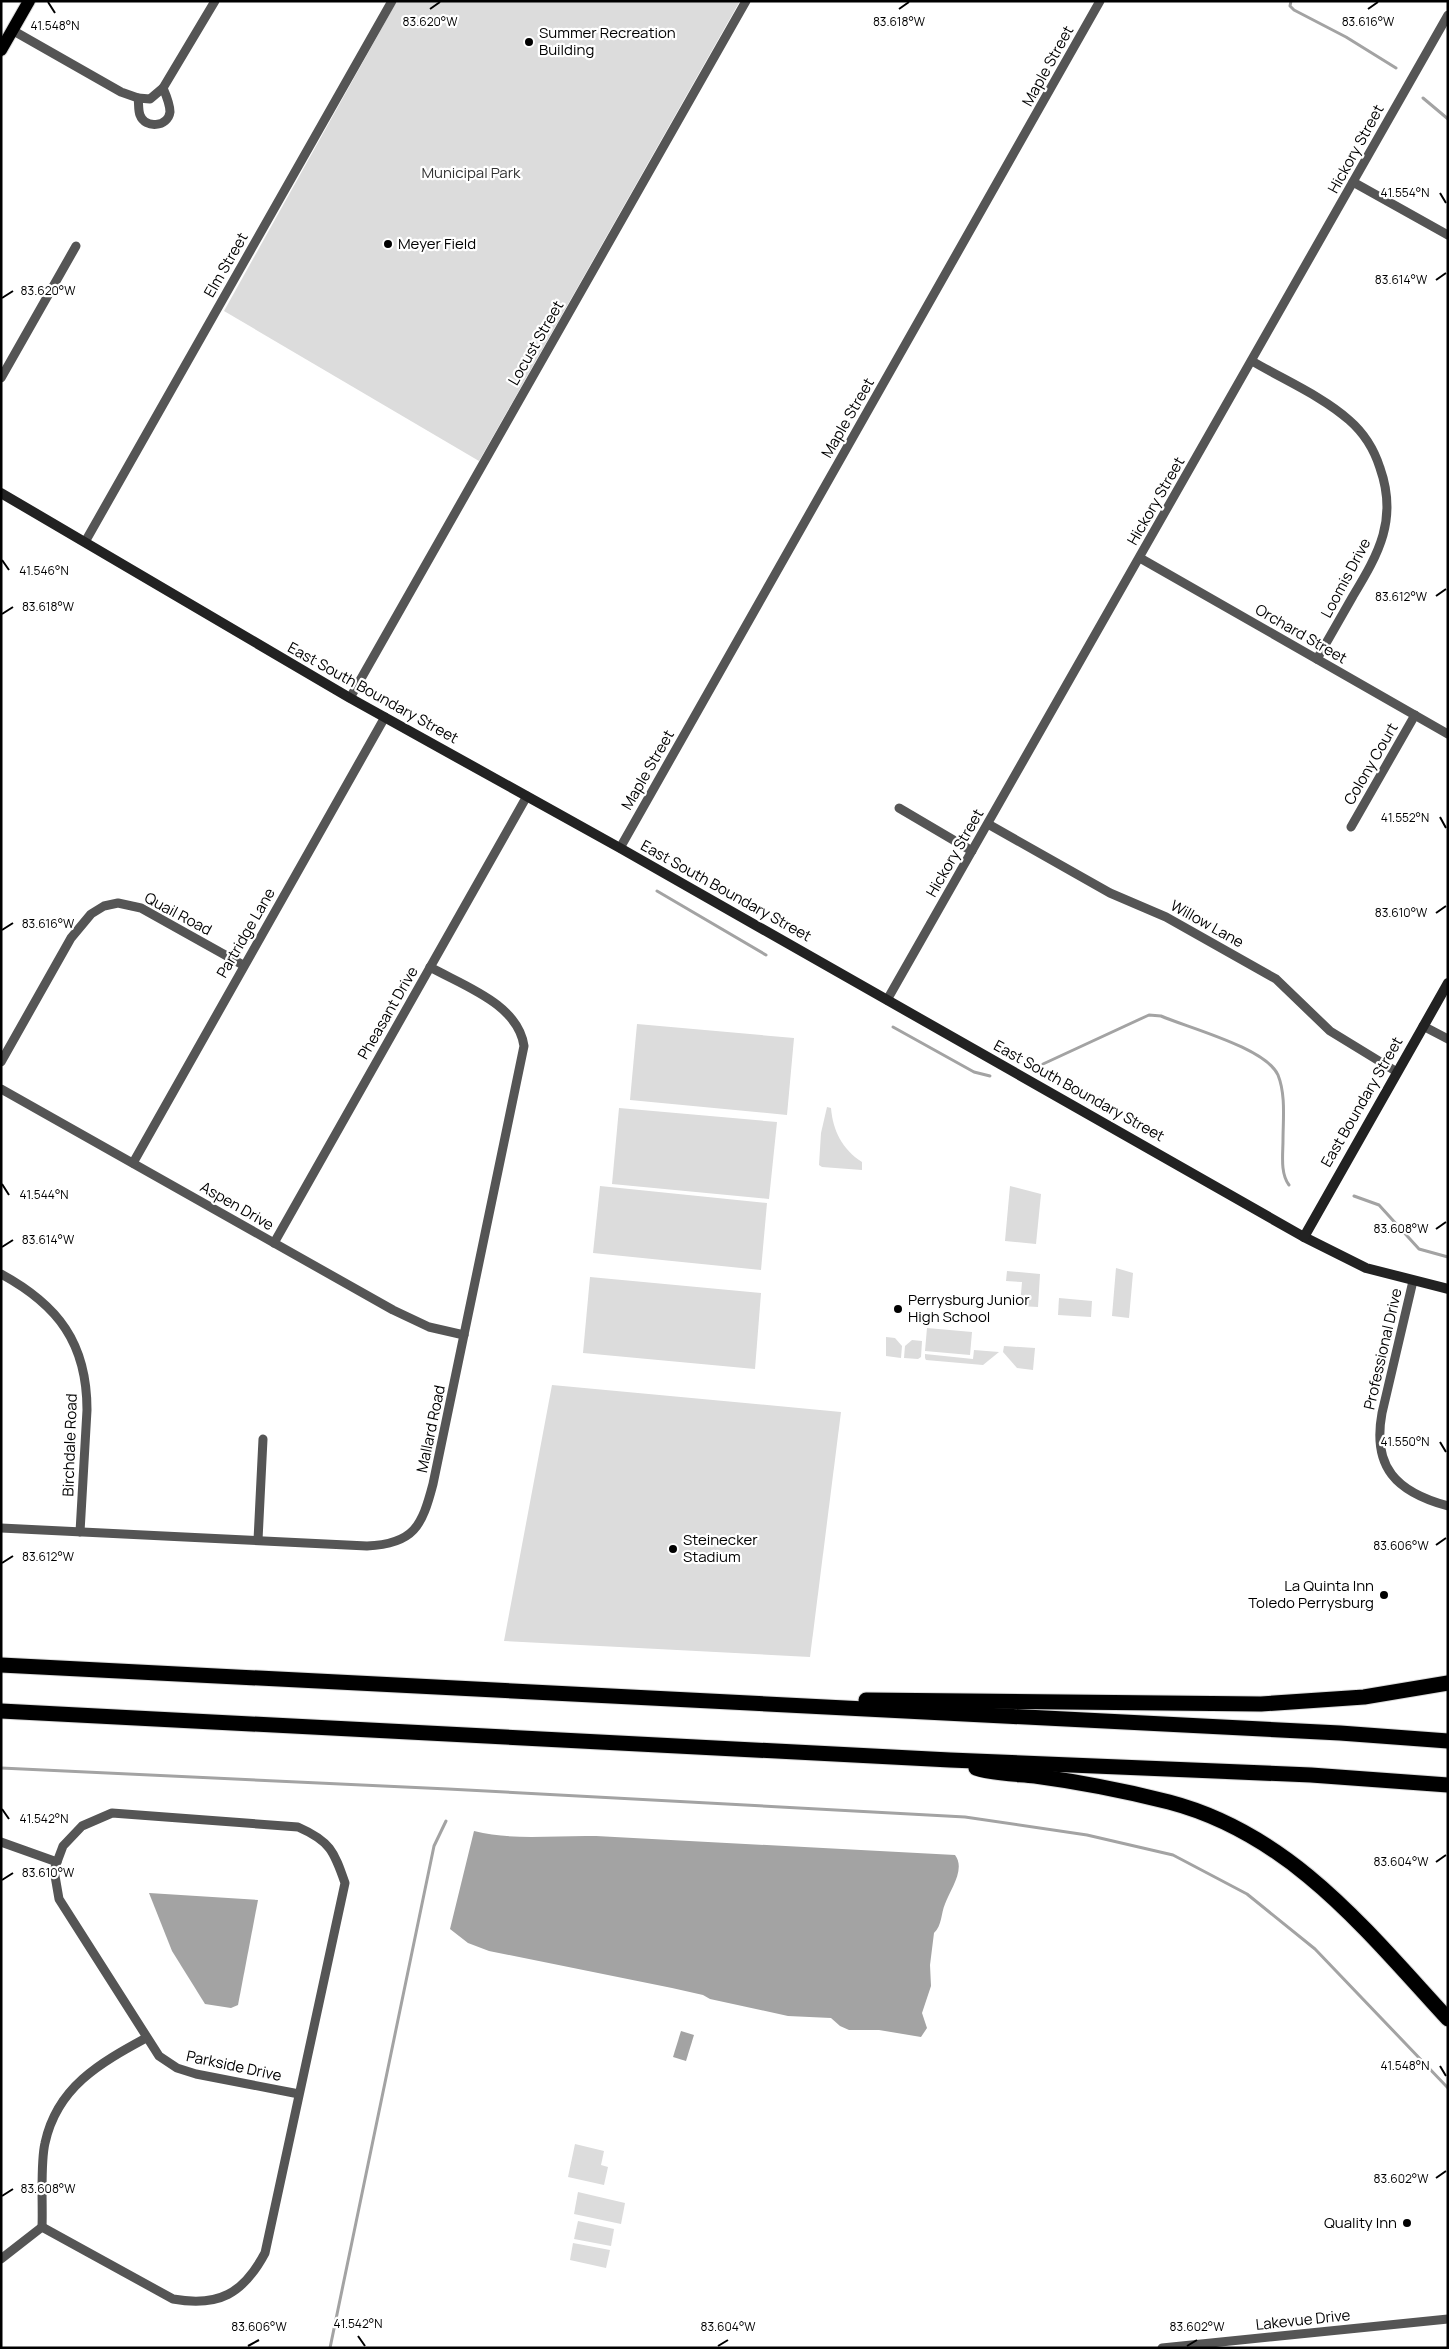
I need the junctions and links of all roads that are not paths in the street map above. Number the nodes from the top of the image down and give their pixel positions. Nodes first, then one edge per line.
1 (29, 1) edge
2 (215, 1) edge
3 (392, 1) edge
4 (746, 1) edge
5 (1100, 1) edge
6 (1448, 15) edge
7 (12, 30) junction
8 (1, 50) edge
9 (163, 88) junction
10 (138, 98) junction
11 (1354, 182) junction
12 (1448, 235) edge
13 (76, 246) dead end
14 (1252, 361) junction
15 (1, 378) edge
16 (1, 493) edge
17 (85, 542) junction
18 (1140, 558) junction
19 (1317, 659) junction
20 (350, 698) junction
21 (1415, 715) junction
22 (385, 717) junction
23 (1448, 734) edge
24 (527, 796) junction
25 (899, 808) dead end
26 (988, 824) junction
27 (1351, 827) dead end
28 (620, 848) junction
29 (972, 851) junction
30 (243, 965) junction
31 (430, 967) junction
32 (1448, 983) edge
33 (887, 1000) junction
34 (1423, 1026) junction
35 (1448, 1039) edge
36 (1, 1062) edge
37 (1397, 1072) junction
38 (1, 1088) edge
39 (132, 1163) junction
40 (1304, 1236) junction
41 (274, 1244) junction
42 (1, 1274) edge
43 (1413, 1281) junction
44 (1448, 1289) edge
45 (464, 1335) junction
46 (263, 1439) dead end
47 (1448, 1506) edge
48 (1, 1528) edge
49 (80, 1532) junction
50 (258, 1540) junction
51 (1, 1665) edge
52 (1448, 1683) edge
53 (694, 1700) junction
54 (1, 1711) edge
55 (1448, 1741) edge
56 (950, 1760) junction
57 (1448, 1785) edge
58 (1, 1842) edge
59 (57, 1862) junction
60 (1448, 2019) edge
61 (146, 2038) junction
62 (299, 2094) junction
63 (42, 2227) junction
64 (1, 2259) edge
65 (1448, 2319) edge
66 (1162, 2348) edge

1 - 7 main road
2 - 9 street
3 - 17 street, Elm Street
4 - 20 street, Locust Street
5 - 28 street, Maple Street
6 - 11 street, Hickory Street
7 - 8 main road
7 - 10 street
9 - 10 street
9 - 10 street
11 - 12 street
11 - 14 street, Hickory Street
13 - 15 street
14 - 18 street, Hickory Street
14 - 19 street, Loomis Drive
16 - 17 street, East South Boundary Street
17 - 20 street, East South Boundary Street
18 - 19 street, Orchard Street
18 - 26 street, Hickory Street
19 - 21 street, Orchard Street
20 - 22 street, East South Boundary Street
21 - 23 street, Orchard Street
21 - 27 street, Colony Court
22 - 24 street, East South Boundary Street
22 - 30 street, Partridge Lane
24 - 28 street, East South Boundary Street
24 - 31 street, Pheasant Drive
25 - 29 street
26 - 29 street, Hickory Street
26 - 37 street, Willow Lane
28 - 33 street, East South Boundary Street
29 - 33 street, Hickory Street
30 - 36 street, Quail Road
30 - 39 street, Partridge Lane
31 - 41 street, Pheasant Drive
31 - 45 street, Mallard Road
32 - 34 street, East Boundary Street
33 - 40 street, East South Boundary Street
34 - 35 street
34 - 37 street, East Boundary Street
37 - 40 street, East Boundary Street
38 - 39 street, Aspen Drive
39 - 41 street, Aspen Drive
40 - 43 street, East South Boundary Street
41 - 45 street, Aspen Drive
42 - 49 street, Birchdale Road
43 - 44 street, East South Boundary Street
43 - 47 street, Professional Drive
45 - 50 street, Mallard Road
46 - 50 street
48 - 49 street, Mallard Road
49 - 50 street, Mallard Road
51 - 53 highway
52 - 53 highway
53 - 55 highway
54 - 56 highway
56 - 57 highway
56 - 60 highway
58 - 59 street
59 - 61 street, Parkside Drive
59 - 62 street
61 - 62 street, Parkside Drive
61 - 63 street
62 - 63 street
63 - 64 street
65 - 66 street, Lakevue Drive

